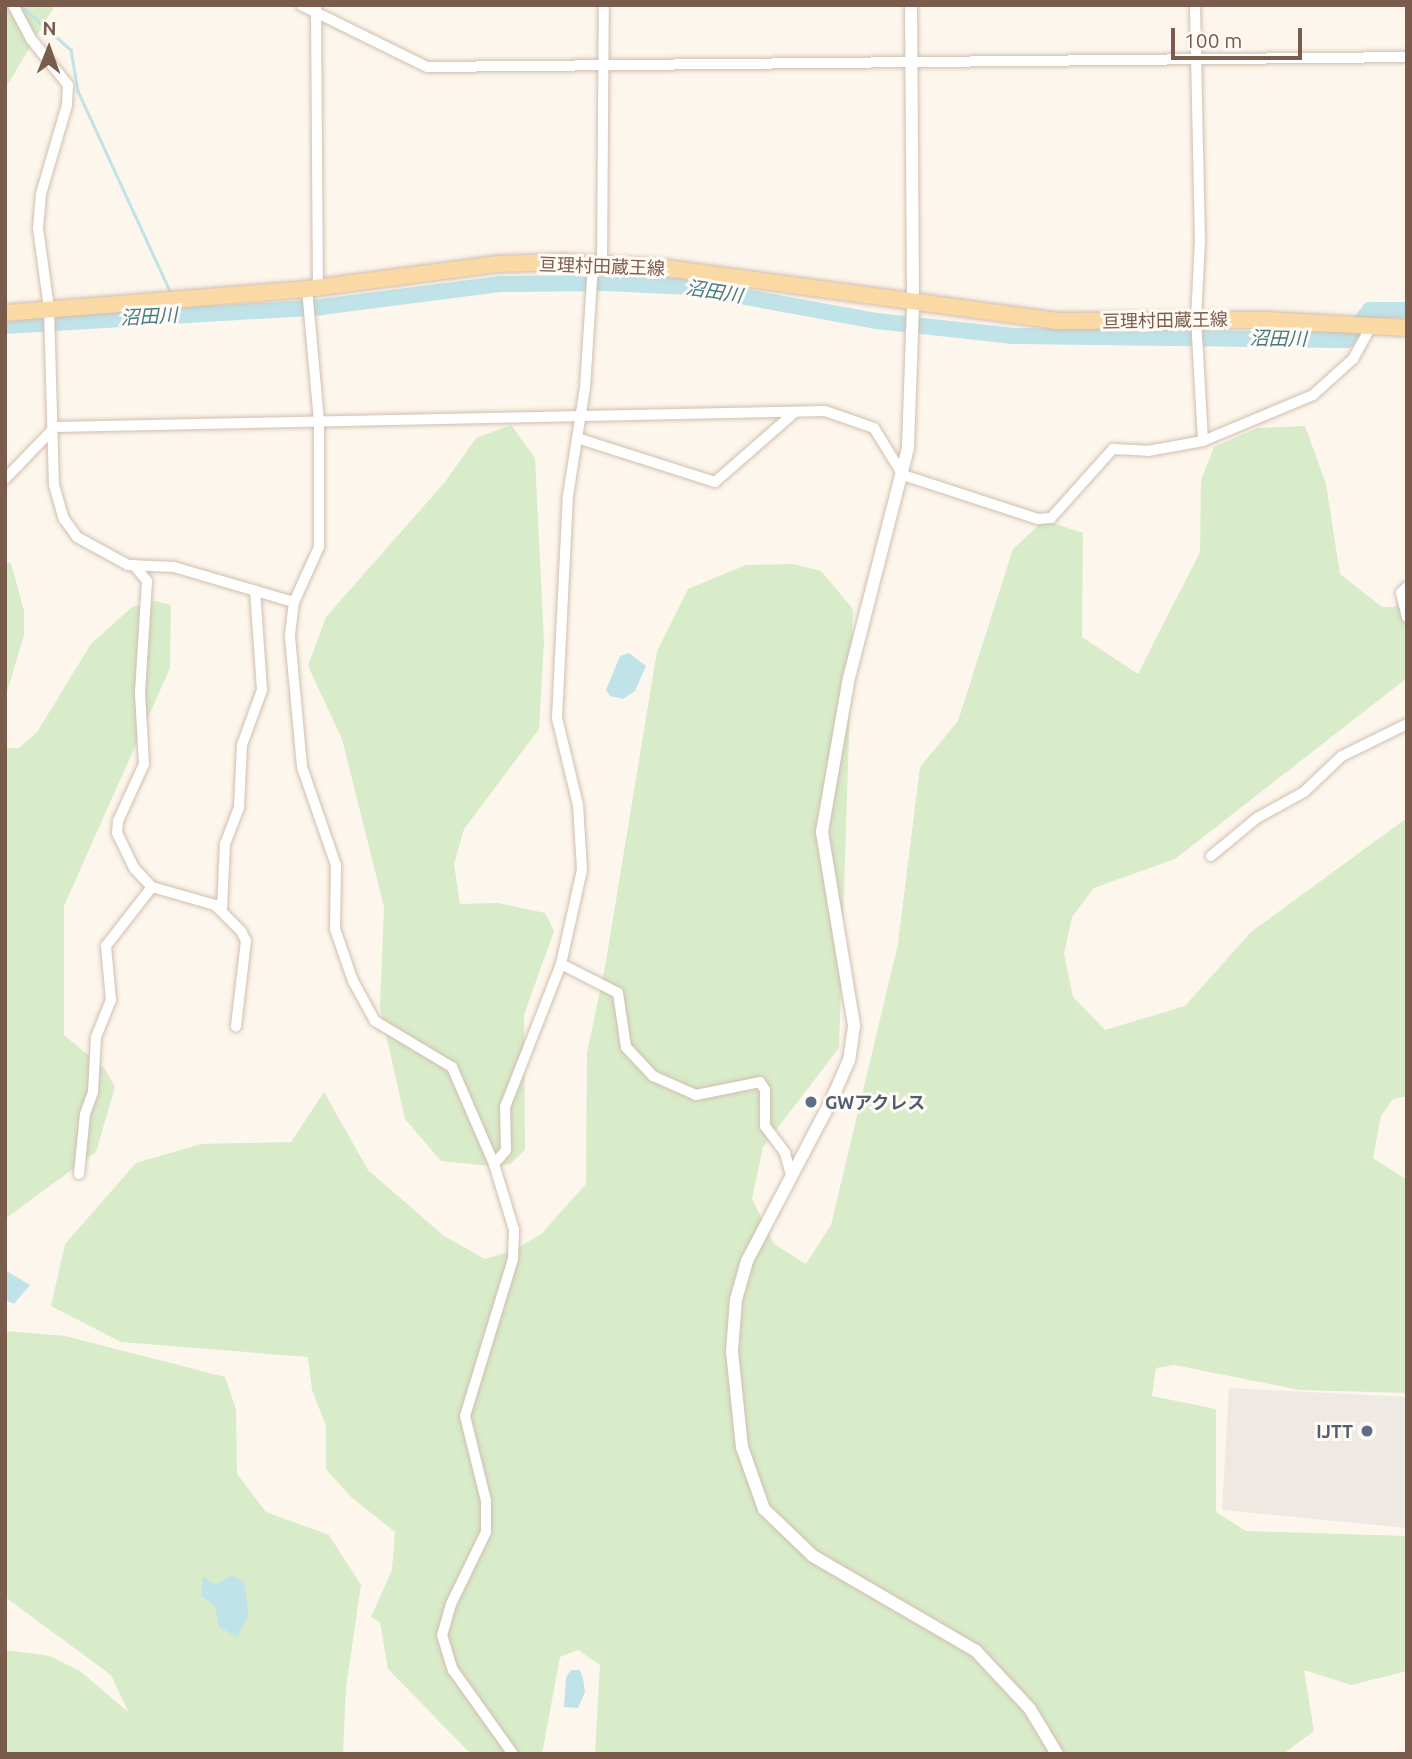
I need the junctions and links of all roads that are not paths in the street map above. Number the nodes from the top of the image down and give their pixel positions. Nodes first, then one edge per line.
1 (13, 5) edge
2 (301, 5) edge
3 (604, 5) edge
4 (911, 5) edge
5 (1195, 5) edge
6 (316, 9) edge
7 (1407, 57) edge
8 (1196, 59) junction
9 (912, 64) junction
10 (604, 66) junction
11 (597, 263) junction
12 (313, 288) junction
13 (913, 304) junction
14 (49, 308) junction
15 (5, 313) edge
16 (1196, 319) junction
17 (1361, 326) junction
18 (1407, 328) edge
19 (796, 412) junction
20 (581, 415) junction
21 (320, 420) junction
22 (55, 426) junction
23 (577, 438) junction
24 (1203, 441) junction
25 (5, 464) edge
26 (18, 464) junction
27 (903, 475) junction
28 (5, 479) edge
29 (134, 565) junction
30 (1407, 587) edge
31 (255, 590) junction
32 (294, 602) junction
33 (1407, 617) edge
34 (1407, 724) edge
35 (1211, 856) dead end
36 (152, 887) junction
37 (222, 909) junction
38 (561, 964) junction
39 (236, 1026) dead end
40 (494, 1164) junction
41 (790, 1172) junction
42 (79, 1174) dead end
43 (513, 1754) edge
44 (1057, 1754) edge

1 - 14 street
2 - 6 street
3 - 10 street
4 - 9 street
5 - 8 street
6 - 10 street
6 - 12 street
7 - 8 street
8 - 9 street
8 - 16 street
9 - 10 street
9 - 13 street
10 - 11 street
11 - 12 main road, 亘理村田蔵王線
11 - 13 main road, 亘理村田蔵王線
11 - 20 street
12 - 14 main road, 亘理村田蔵王線
12 - 21 street
13 - 16 main road, 亘理村田蔵王線
13 - 27 street
14 - 15 main road, 亘理村田蔵王線
14 - 22 street
16 - 17 main road, 亘理村田蔵王線
16 - 24 street
17 - 18 main road, 亘理村田蔵王線
17 - 24 street
19 - 20 street
19 - 23 street
19 - 27 street
20 - 21 street
20 - 23 street
21 - 22 street
21 - 32 street
22 - 26 street
22 - 29 street
23 - 38 street
24 - 27 street
25 - 26 street
26 - 28 street
27 - 41 street
29 - 31 street
29 - 36 street
30 - 33 street
31 - 32 street
31 - 37 street
32 - 40 street
34 - 35 street
36 - 37 street
36 - 42 street
37 - 39 street
38 - 40 street
38 - 41 street
40 - 43 street
41 - 44 street

